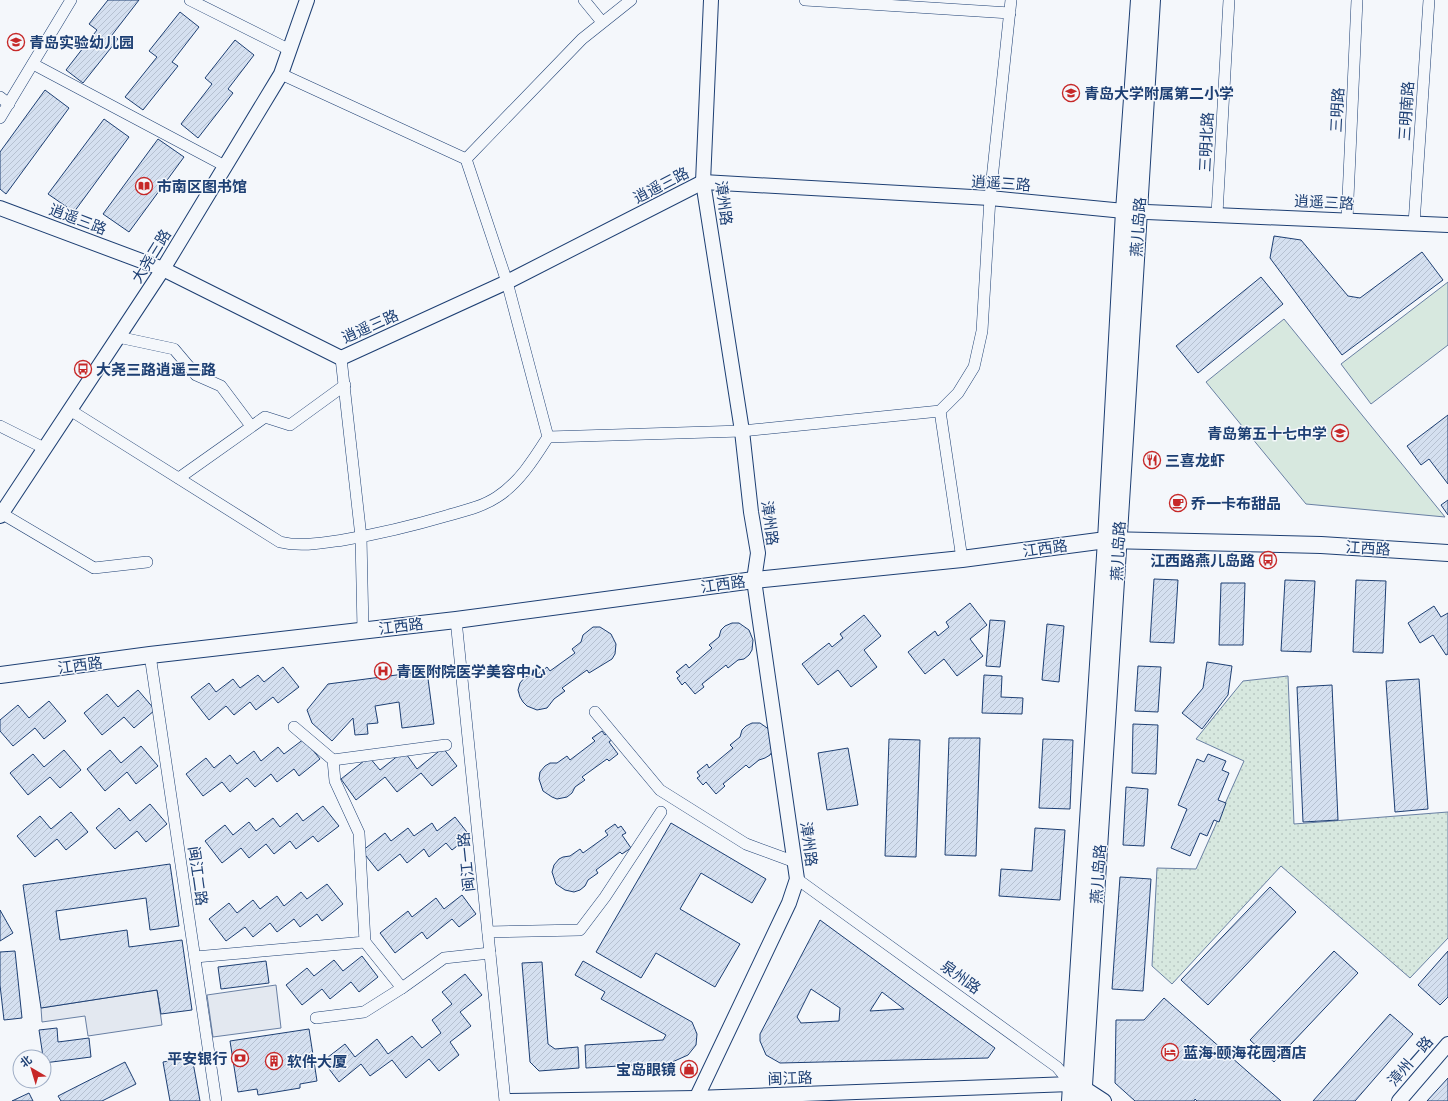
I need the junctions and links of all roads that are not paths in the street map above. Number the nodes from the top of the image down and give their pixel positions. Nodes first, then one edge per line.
1 (71, 0) edge
2 (190, 0) edge
3 (306, 0) edge
4 (584, 0) edge
5 (631, 0) edge
6 (712, 0) edge
7 (804, 0) edge
8 (1011, 0) edge
9 (1139, 0) edge
10 (1152, 0) edge
11 (1229, 0) edge
12 (1357, 0) edge
13 (1429, 0) edge
14 (1010, 14) junction
15 (602, 22) junction
16 (290, 50) junction
17 (33, 64) junction
18 (281, 74) junction
19 (4, 100) edge
20 (0, 118) edge
21 (466, 159) junction
22 (225, 166) junction
23 (703, 182) junction
24 (990, 198) junction
25 (0, 208) edge
26 (1131, 211) junction
27 (1217, 214) junction
28 (1347, 220) junction
29 (1414, 224) junction
30 (1448, 225) edge
31 (164, 269) junction
32 (507, 282) junction
33 (118, 337) junction
34 (341, 358) junction
35 (345, 385) junction
36 (70, 410) junction
37 (940, 411) junction
38 (0, 426) edge
39 (251, 426) junction
40 (742, 431) junction
41 (548, 437) junction
42 (44, 448) junction
43 (179, 478) junction
44 (1, 515) edge
45 (361, 537) junction
46 (1113, 540) junction
47 (1448, 553) edge
48 (962, 559) junction
49 (147, 562) dead end
50 (754, 580) junction
51 (456, 620) junction
52 (363, 630) junction
53 (150, 655) junction
54 (0, 675) edge
55 (595, 712) dead end
56 (294, 727) dead end
57 (446, 745) dead end
58 (333, 760) junction
59 (662, 812) dead end
60 (795, 862) junction
61 (797, 879) junction
62 (488, 932) junction
63 (365, 942) junction
64 (490, 953) junction
65 (195, 957) junction
66 (402, 988) junction
67 (316, 1018) dead end
68 (1448, 1044) edge
69 (1080, 1091) edge
70 (849, 1096) edge
71 (695, 1100) edge
72 (216, 1101) edge
73 (505, 1101) edge
74 (510, 1101) edge
75 (1070, 1101) edge
76 (1104, 1101) edge
77 (1399, 1101) edge

1 - 17 street
2 - 16 street
3 - 16 street, 大尧三路
4 - 15 street
5 - 15 street
6 - 23 street, 漳州路
7 - 14 street
8 - 14 street
9 - 26 main road, 燕儿岛路
10 - 26 main road, 燕儿岛路
11 - 27 street, 三明北路
12 - 28 street, 三明路
13 - 29 street, 三明南路
14 - 24 street
15 - 21 street
16 - 18 street, 大尧三路
17 - 19 street
17 - 22 street
18 - 21 street
18 - 22 street, 大尧三路
19 - 20 street
21 - 32 street
22 - 31 street, 大尧三路
23 - 24 street, 逍遥三路
23 - 32 street, 逍遥三路
23 - 40 street, 漳州路
24 - 26 street, 逍遥三路
24 - 37 street
25 - 31 street, 逍遥三路
26 - 27 street, 逍遥三路
26 - 46 main road, 燕儿岛路
27 - 28 street, 逍遥三路
28 - 29 street, 逍遥三路
29 - 30 street, 逍遥三路
31 - 33 street, 大尧三路
31 - 34 street, 逍遥三路
32 - 34 street, 逍遥三路
32 - 41 street
33 - 36 street, 大尧三路
33 - 39 street
34 - 35 street
35 - 39 street
35 - 45 street
36 - 42 street, 大尧三路
36 - 43 street
37 - 40 street
37 - 48 street
38 - 42 street
39 - 43 street
40 - 41 street
40 - 50 street, 漳州路
41 - 45 street
42 - 44 street, 大尧三路
43 - 45 street
44 - 49 street
45 - 52 street
46 - 47 main road, 江西路
46 - 48 main road, 江西路
46 - 69 main road, 燕儿岛路
48 - 50 main road, 江西路
50 - 51 main road, 江西路
50 - 60 street, 漳州路
51 - 52 main road, 江西路
51 - 62 street, 闽江一路
52 - 53 main road, 江西路
53 - 54 main road, 江西路
53 - 65 street, 闽江二路
55 - 60 street
56 - 58 street
57 - 58 street
58 - 63 street
59 - 62 street
60 - 61 street, 漳州路
61 - 69 street, 泉州路
61 - 71 street, 漳州路
62 - 64 street, 闽江一路
63 - 65 street
63 - 66 street
64 - 66 street
64 - 73 street, 闽江一路
65 - 72 street, 闽江二路
66 - 67 street
68 - 77 street, 漳州一路
69 - 70 street, 闽江路
69 - 75 main road, 燕儿岛路
69 - 76 street, 泉州路
70 - 71 street, 闽江路
71 - 74 street, 闽江路

